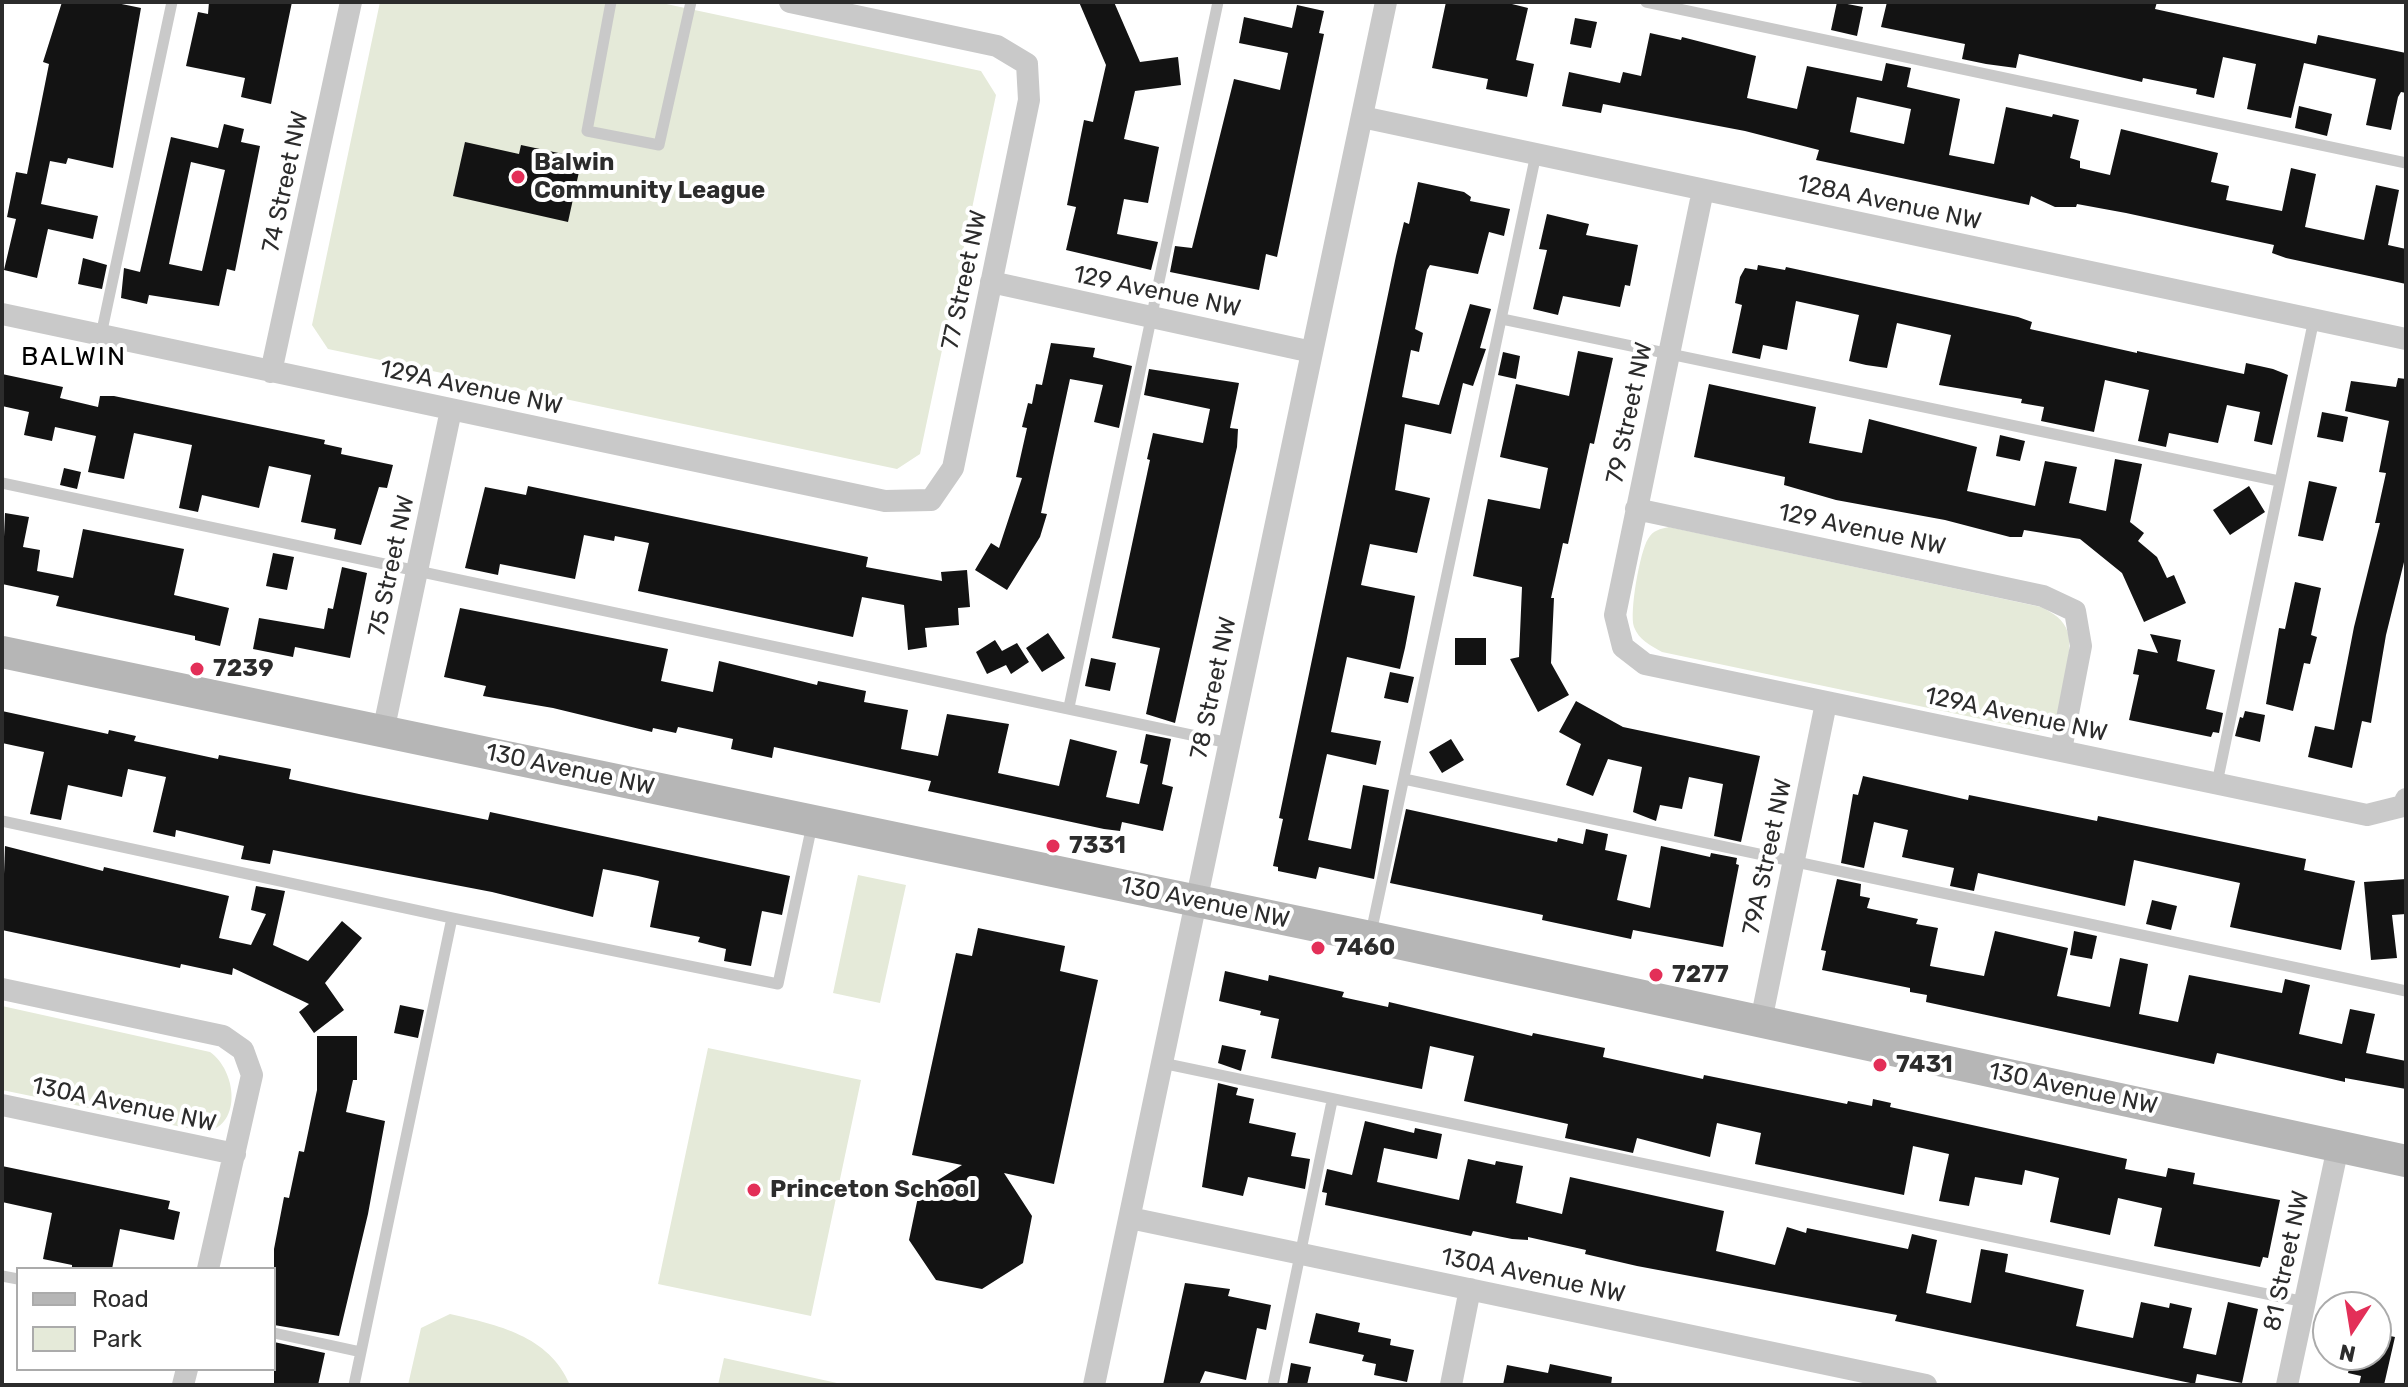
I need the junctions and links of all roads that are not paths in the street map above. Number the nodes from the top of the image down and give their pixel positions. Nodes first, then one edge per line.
1 (172, 2) edge
2 (351, 2) edge
3 (611, 2) edge
4 (691, 2) edge
5 (790, 2) edge
6 (1218, 2) edge
7 (1386, 2) edge
8 (1646, 2) edge
9 (1362, 117) junction
10 (1536, 154) junction
11 (2406, 163) edge
12 (1703, 190) junction
13 (991, 282) junction
14 (2, 314) edge
15 (1153, 318) junction
16 (1502, 319) junction
17 (2314, 319) junction
18 (101, 335) junction
19 (2406, 339) edge
20 (1312, 352) junction
21 (1670, 354) junction
22 (271, 372) junction
23 (451, 410) junction
24 (2279, 481) junction
25 (2, 483) edge
26 (931, 500) joint
27 (1636, 509) junction
28 (417, 570) junction
29 (1623, 647) joint
30 (2, 652) edge
31 (1826, 703) junction
32 (1069, 707) junction
33 (383, 732) junction
34 (1229, 743) junction
35 (2061, 750) junction
36 (1404, 779) junction
37 (2217, 783) junction
38 (2404, 803) edge
39 (2, 821) edge
40 (813, 821) junction
41 (1792, 863) junction
42 (1196, 902) junction
43 (452, 918) junction
44 (1370, 937) junction
45 (2, 989) edge
46 (2406, 991) edge
47 (1761, 1021) junction
48 (1162, 1063) junction
49 (1332, 1101) junction
50 (2, 1105) edge
51 (2338, 1147) junction
52 (235, 1154) junction
53 (2406, 1161) edge
54 (1130, 1218) junction
55 (1301, 1254) junction
56 (208, 1267) edge
57 (1470, 1289) junction
58 (2305, 1302) junction
59 (276, 1333) edge
60 (361, 1352) junction
61 (354, 1385) edge
62 (1094, 1385) edge
63 (1273, 1385) edge
64 (1451, 1385) edge
65 (1926, 1385) edge
66 (2287, 1385) edge

1 - 18 lane
2 - 22 street, 74 Street NW
3 - 4 lane
5 - 13 street, 77 Street NW
6 - 15 lane
7 - 9 street, 78 Street NW
8 - 11 lane
9 - 10 street, 128A Avenue NW
9 - 20 street, 78 Street NW
10 - 12 street, 128A Avenue NW
10 - 16 lane
12 - 17 street, 128A Avenue NW
12 - 21 street, 79 Street NW
13 - 15 street, 129 Avenue NW
13 - 26 street, 77 Street NW
14 - 18 street, 129A Avenue NW
15 - 20 street, 129 Avenue NW
15 - 32 lane
16 - 21 lane
16 - 36 lane
17 - 19 street, 128A Avenue NW
17 - 24 lane
18 - 22 street, 129A Avenue NW
20 - 34 street, 78 Street NW
21 - 24 lane
21 - 27 street, 79 Street NW
22 - 23 street, 129A Avenue NW
23 - 26 street, 129A Avenue NW
23 - 28 street, 75 Street NW
24 - 37 lane
25 - 28 lane
27 - 29 street, 79 Street NW
27 - 35 street, 129 Avenue NW
28 - 32 lane
28 - 33 street, 75 Street NW
29 - 31 street, 129A Avenue NW
30 - 33 street, 130 Avenue NW
31 - 35 street, 129A Avenue NW
31 - 41 street, 79A Street NW
32 - 34 lane
33 - 40 street, 130 Avenue NW
34 - 42 street, 78 Street NW
35 - 37 street, 129A Avenue NW
36 - 41 lane
36 - 44 lane
37 - 38 street, 129A Avenue NW
39 - 43 lane
40 - 42 street, 130 Avenue NW
40 - 43 lane
41 - 46 lane
41 - 47 street, 79A Street NW
42 - 44 street, 130 Avenue NW
42 - 48 street, 78 Street NW
43 - 60 lane
44 - 47 street, 130 Avenue NW
45 - 52 street
47 - 51 street, 130 Avenue NW
48 - 49 lane
48 - 54 street, 78 Street NW
49 - 55 lane
49 - 58 lane
50 - 52 street, 130A Avenue NW
51 - 53 street, 130 Avenue NW
51 - 58 street, 81 Street NW
52 - 56 street
54 - 55 street, 130A Avenue NW
54 - 62 street, 78 Street NW
55 - 57 street, 130A Avenue NW
55 - 63 lane
57 - 64 street
57 - 65 street, 130A Avenue NW
58 - 66 street, 81 Street NW
59 - 60 lane
60 - 61 lane

